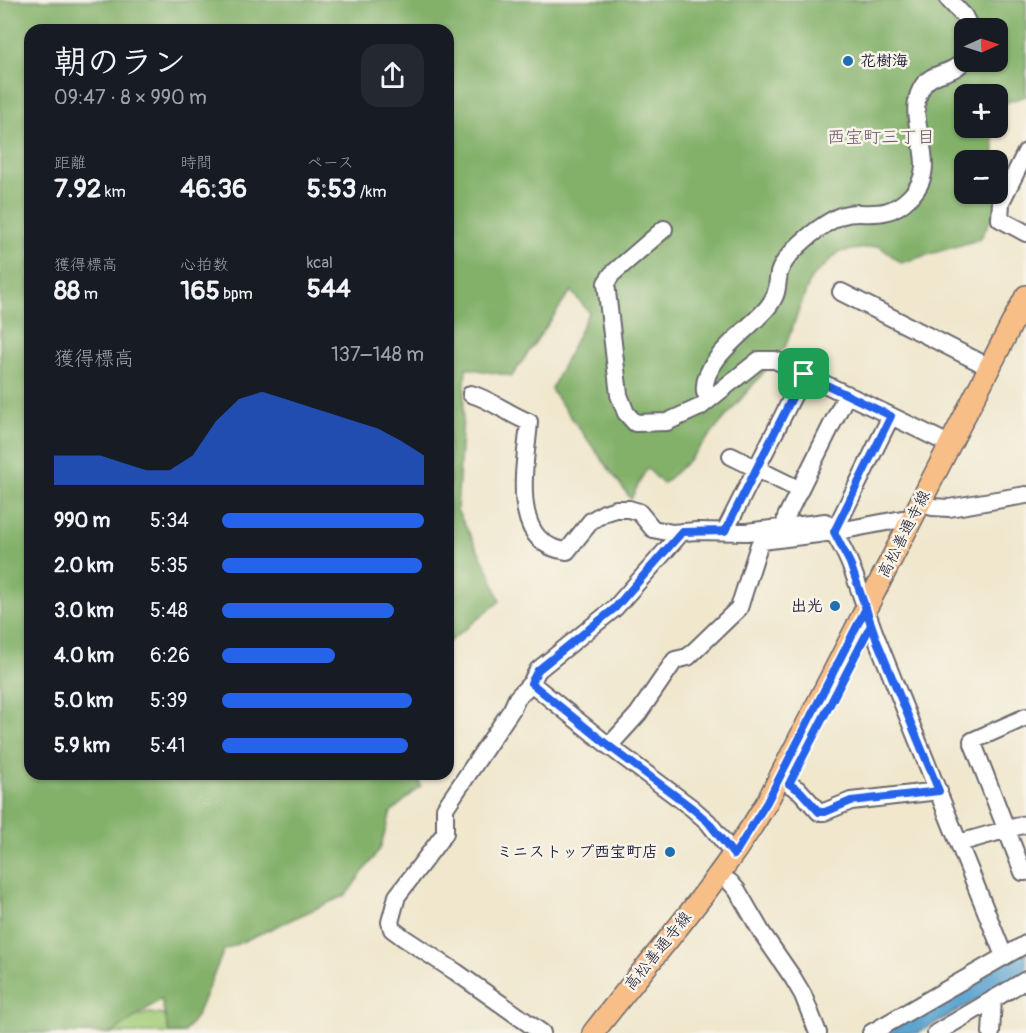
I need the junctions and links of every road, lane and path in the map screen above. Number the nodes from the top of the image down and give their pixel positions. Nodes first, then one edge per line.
1 (949, 0) edge
2 (965, 18) edge
3 (954, 68) edge
4 (1026, 152) edge
5 (664, 229) dead end
6 (1026, 233) edge
7 (841, 292) dead end
8 (1026, 296) edge
9 (1026, 324) edge
10 (989, 367) junction
11 (804, 374) junction
12 (471, 394) dead end
13 (847, 394) junction
14 (715, 395) junction
15 (891, 416) junction
16 (949, 444) junction
17 (731, 456) dead end
18 (756, 469) junction
19 (800, 490) junction
20 (1026, 495) edge
21 (932, 507) junction
22 (909, 523) junction
23 (785, 526) junction
24 (725, 531) junction
25 (682, 532) junction
26 (834, 532) junction
27 (869, 617) junction
28 (531, 683) junction
29 (1026, 717) edge
30 (609, 746) junction
31 (789, 784) junction
32 (939, 791) junction
33 (1026, 824) edge
34 (1006, 828) junction
35 (959, 843) junction
36 (734, 855) junction
37 (1026, 872) edge
38 (730, 882) junction
39 (1026, 944) edge
40 (1004, 956) junction
41 (1026, 980) edge
42 (993, 999) junction
43 (542, 1033) edge
44 (593, 1033) edge
45 (609, 1033) edge
46 (818, 1033) edge
47 (871, 1033) edge
48 (936, 1033) edge
49 (991, 1033) edge

1 - 2 street
3 - 14 street
4 - 6 street
5 - 14 street
7 - 10 street
8 - 10 main road, 高松善通寺線
9 - 21 main road, 高松善通寺線
10 - 16 main road, 高松善通寺線
11 - 13 street
11 - 14 street
11 - 18 street
12 - 25 street
13 - 15 street
13 - 19 street
15 - 16 street
15 - 26 street
16 - 22 main road, 高松善通寺線
17 - 18 street
18 - 19 street
18 - 24 street
19 - 23 street
20 - 21 street
21 - 27 main road, 高松善通寺線
22 - 26 street
22 - 27 main road, 高松善通寺線
23 - 24 street
23 - 26 street
24 - 25 street
25 - 28 street
26 - 27 street
26 - 30 street
27 - 31 main road, 高松善通寺線
27 - 32 street
27 - 36 main road, 高松善通寺線
28 - 30 street
28 - 43 street
29 - 34 street
30 - 36 street
31 - 32 street
31 - 38 main road, 高松善通寺線
32 - 35 street
33 - 34 street
34 - 35 street
34 - 37 street
35 - 40 street
36 - 44 main road, 高松善通寺線
38 - 45 main road, 高松善通寺線
38 - 46 street
39 - 40 street
40 - 47 street
41 - 42 street
42 - 48 street
42 - 49 street

